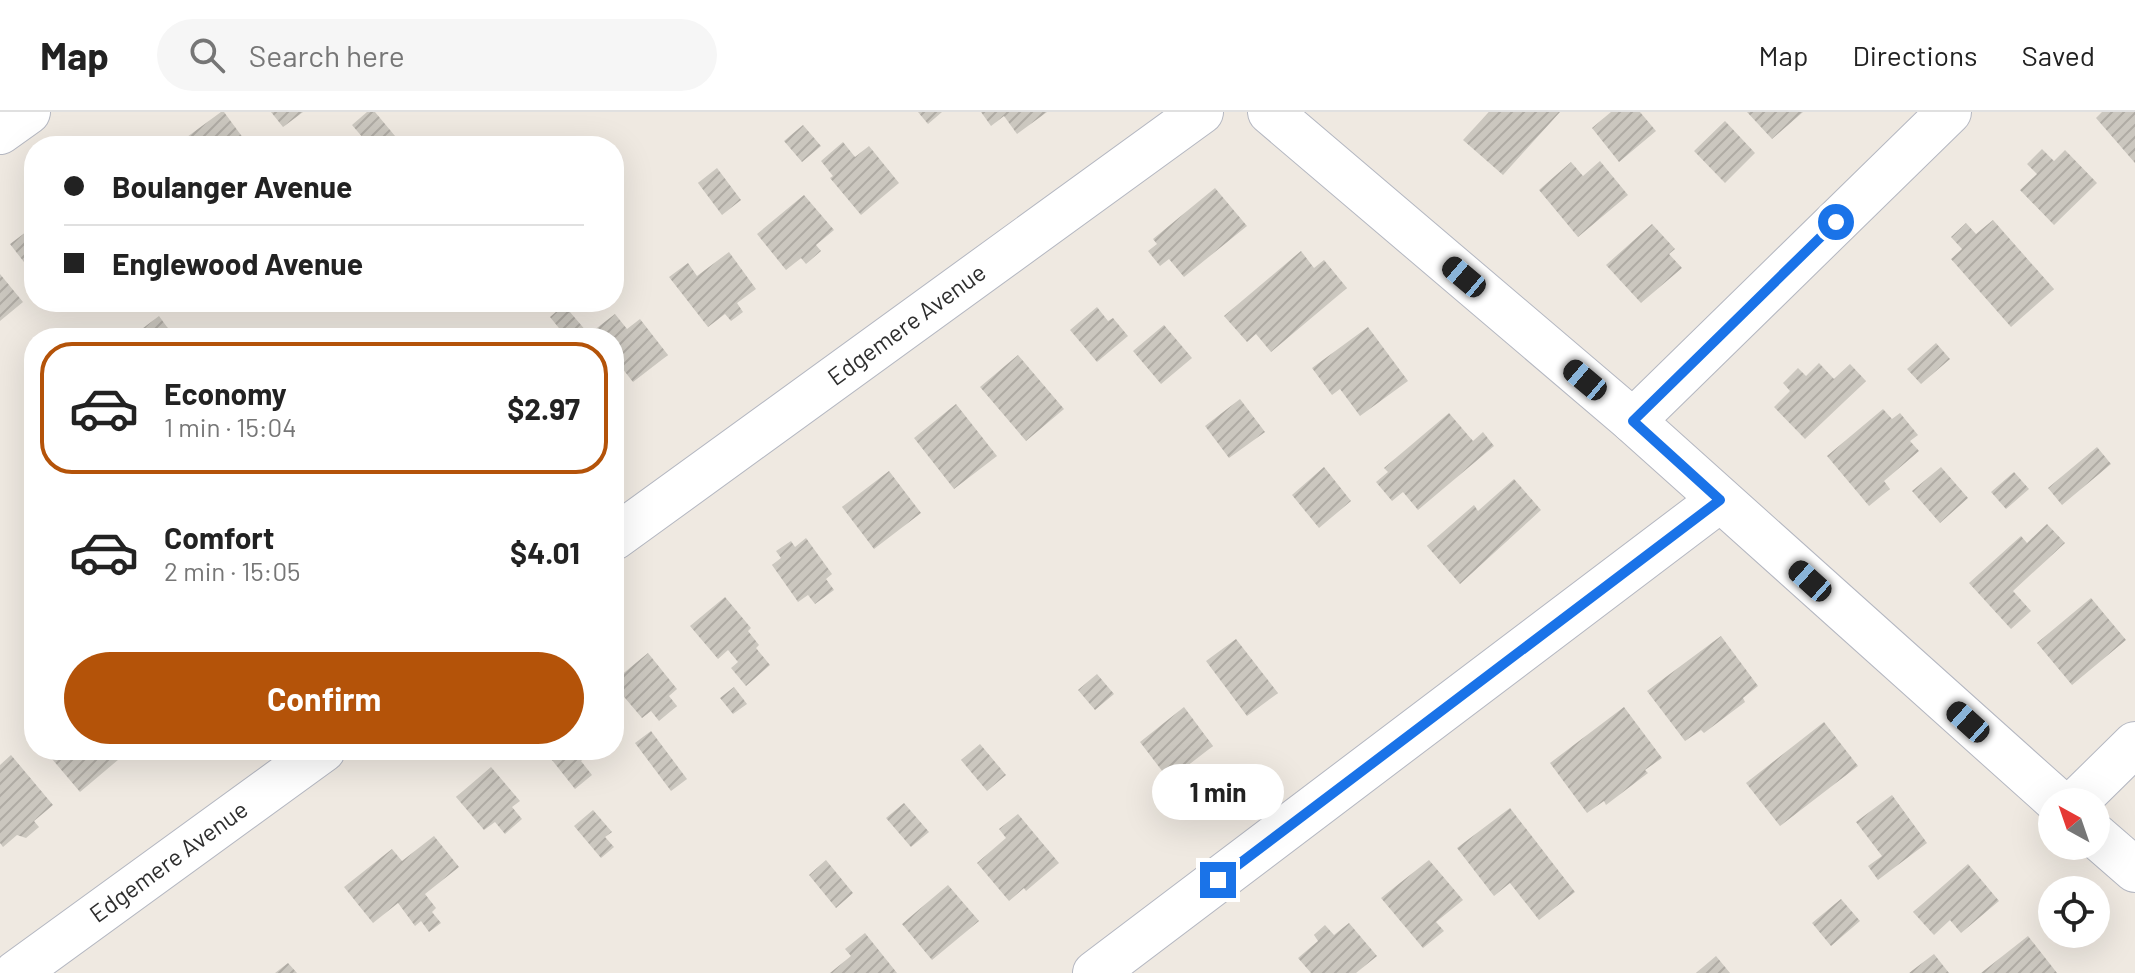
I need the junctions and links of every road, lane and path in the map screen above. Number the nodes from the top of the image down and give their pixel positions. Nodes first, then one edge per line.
1 (28, 112) edge
2 (1201, 112) edge
3 (1270, 112) edge
4 (1949, 112) edge
5 (0, 132) edge
6 (1633, 421) junction
7 (1720, 500) junction
8 (624, 531) edge
9 (2135, 744) edge
10 (309, 760) edge
11 (2042, 788) edge
12 (2090, 788) edge
13 (2110, 848) edge
14 (2135, 870) edge
15 (16, 973) edge
16 (1095, 973) edge

1 - 5 street
2 - 8 street, Edgemere Avenue
3 - 6 street
4 - 6 street
6 - 7 street
7 - 11 street
7 - 16 street
9 - 12 street
10 - 15 street, Edgemere Avenue
13 - 14 street

